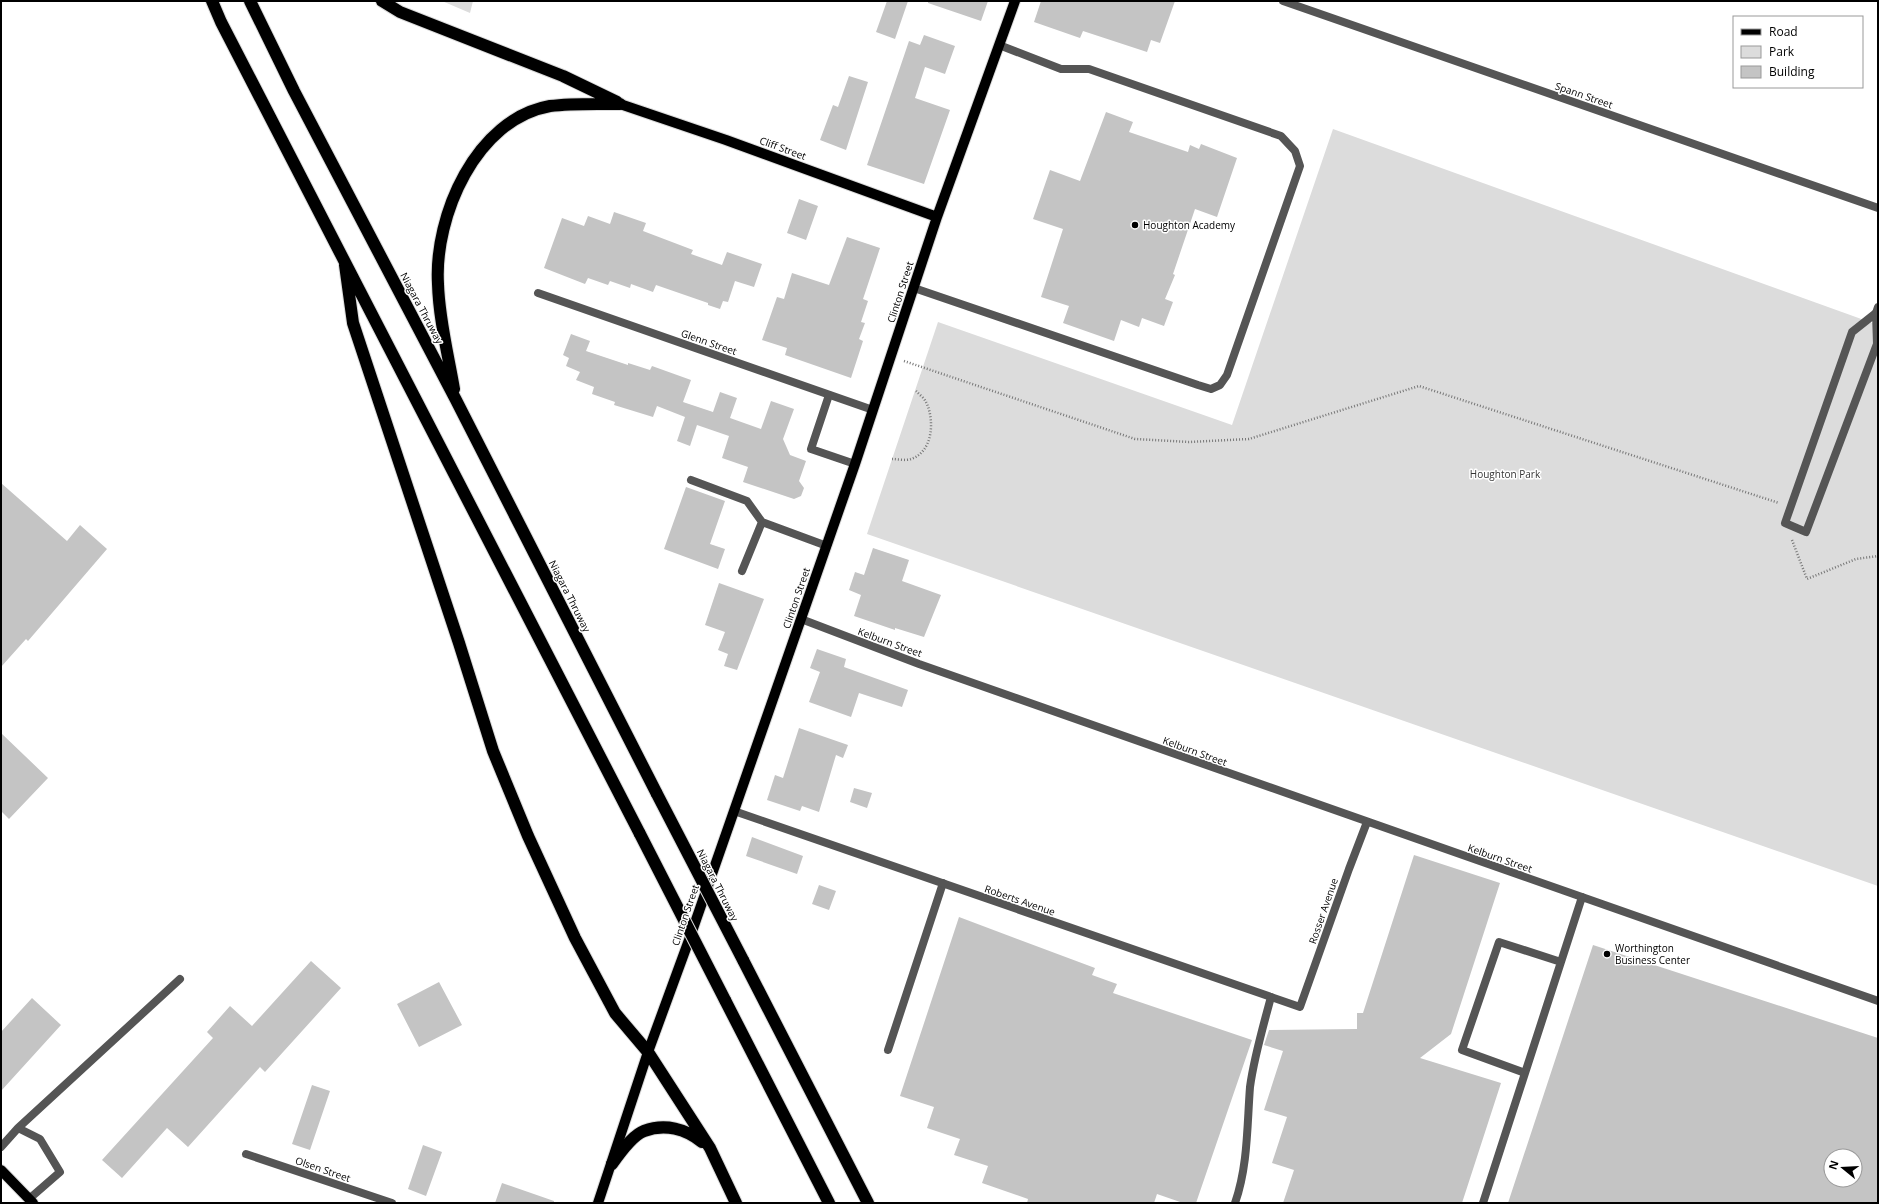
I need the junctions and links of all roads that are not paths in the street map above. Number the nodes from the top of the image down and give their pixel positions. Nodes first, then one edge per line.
1 (212, 1) edge
2 (250, 1) edge
3 (382, 1) edge
4 (1015, 1) edge
5 (1283, 1) edge
6 (999, 45) junction
7 (620, 104) junction
8 (1878, 208) edge
9 (937, 217) junction
10 (345, 265) junction
11 (914, 288) junction
12 (538, 293) dead end
13 (1877, 310) edge
14 (829, 395) junction
15 (456, 400) junction
16 (873, 410) junction
17 (855, 464) junction
18 (691, 480) dead end
19 (762, 522) junction
20 (827, 546) junction
21 (742, 571) dead end
22 (801, 619) junction
23 (734, 811) junction
24 (1367, 822) junction
25 (943, 883) junction
26 (1582, 897) junction
27 (1561, 962) junction
28 (180, 979) dead end
29 (1271, 997) junction
30 (1878, 1001) edge
31 (1300, 1007) joint
32 (888, 1050) dead end
33 (648, 1052) junction
34 (1525, 1073) junction
35 (18, 1128) junction
36 (1, 1147) edge
37 (710, 1148) junction
38 (246, 1154) dead end
39 (612, 1164) junction
40 (1, 1170) edge
41 (31, 1201) edge
42 (392, 1203) edge
43 (598, 1203) edge
44 (736, 1203) edge
45 (829, 1203) edge
46 (868, 1203) edge
47 (1236, 1203) edge
48 (1483, 1203) edge

1 - 10 highway
2 - 15 highway, Niagara Thruway
3 - 7 highway
4 - 6 main road, Clinton Street
5 - 8 street, Spann Street
6 - 9 main road, Clinton Street
6 - 11 street
7 - 9 main road, Cliff Street
7 - 15 highway
9 - 11 main road, Clinton Street
10 - 33 highway
10 - 45 highway, bridge
11 - 16 main road, Clinton Street
12 - 14 street, Glenn Street
13 - 13 street
14 - 16 street, Glenn Street
14 - 17 street
15 - 46 highway, Niagara Thruway, bridge
16 - 17 main road, Clinton Street
17 - 20 main road, Clinton Street
18 - 19 street
19 - 20 street
19 - 21 street
20 - 22 main road, Clinton Street
22 - 23 main road, Clinton Street
22 - 24 street, Kelburn Street
23 - 25 street, Roberts Avenue
23 - 33 main road, Clinton Street
24 - 26 street, Kelburn Street
24 - 31 street, Rosser Avenue
25 - 29 street, Roberts Avenue
25 - 32 street
26 - 27 street
26 - 30 street, Kelburn Street
27 - 34 street
27 - 34 street
28 - 35 street
29 - 31 street, Roberts Avenue
29 - 47 street
33 - 37 highway
33 - 39 main road, Clinton Street
34 - 48 street
35 - 36 street
35 - 41 street
37 - 39 highway
37 - 44 highway
38 - 42 street, Olsen Street
39 - 43 main road, Clinton Street
40 - 41 main road

